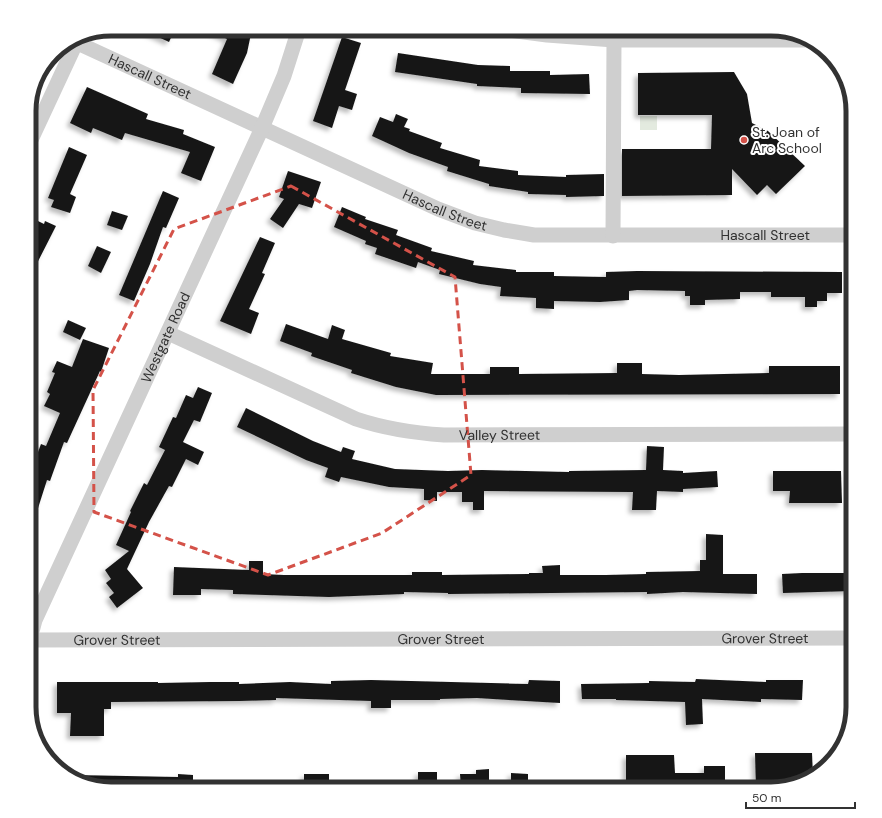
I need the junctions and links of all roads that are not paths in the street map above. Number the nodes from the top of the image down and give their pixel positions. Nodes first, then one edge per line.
1 (297, 36) edge
2 (560, 36) edge
3 (614, 40) junction
4 (795, 40) edge
5 (78, 44) edge
6 (72, 48) edge
7 (36, 128) edge
8 (262, 128) junction
9 (612, 236) junction
10 (846, 236) edge
11 (168, 333) junction
12 (846, 434) edge
13 (36, 618) edge
14 (846, 638) edge
15 (36, 641) edge

1 - 8 street, Westgate Road
2 - 3 street
3 - 4 street
3 - 9 street
5 - 8 street, Hascall Street
6 - 7 street
8 - 9 street, Hascall Street
8 - 11 street, Westgate Road
9 - 10 street, Hascall Street
11 - 12 street, Valley Street
11 - 13 street, Westgate Road
14 - 15 street, Grover Street

